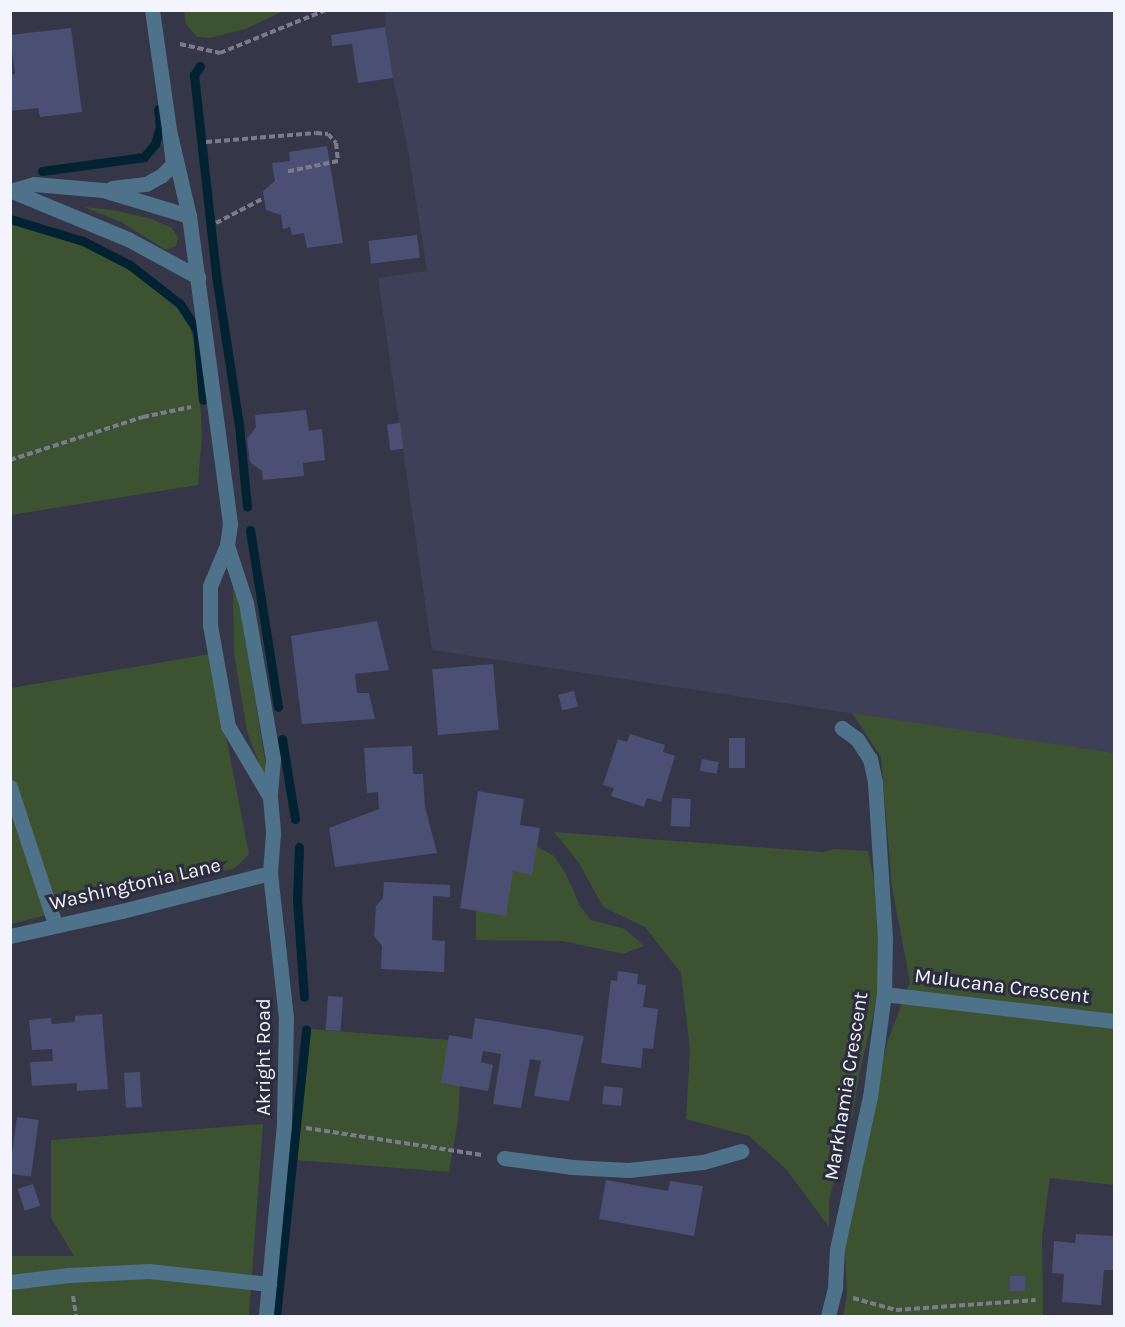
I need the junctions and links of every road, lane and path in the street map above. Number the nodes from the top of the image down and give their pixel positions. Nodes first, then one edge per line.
1 (152, 10) edge
2 (326, 10) edge
3 (156, 39) junction
4 (169, 129) junction
5 (206, 142) dead end
6 (285, 172) dead end
7 (103, 190) junction
8 (11, 191) edge
9 (264, 198) dead end
10 (189, 216) junction
11 (216, 223) dead end
12 (198, 276) junction
13 (213, 404) junction
14 (10, 460) edge
15 (227, 545) junction
16 (842, 728) dead end
17 (10, 788) edge
18 (270, 797) junction
19 (270, 873) junction
20 (56, 924) junction
21 (10, 936) edge
22 (884, 994) junction
23 (1114, 1021) edge
24 (284, 1124) junction
25 (741, 1151) dead end
26 (504, 1158) joint
27 (10, 1282) edge
28 (269, 1284) junction
29 (835, 1287) junction
30 (1036, 1300) dead end
31 (266, 1317) edge
32 (828, 1317) edge

1 - 3 street
2 - 3 path
3 - 4 street
4 - 7 street
4 - 10 street
5 - 6 path
7 - 8 street
7 - 10 street
8 - 12 street
9 - 11 path
10 - 12 street
12 - 13 street
13 - 14 path
13 - 15 street
15 - 18 street, Akright Road
15 - 18 street
16 - 22 street, Markhamia Crescent
17 - 20 street
18 - 19 street, Akright Road
19 - 20 street, Washingtonia Lane
19 - 24 street, Akright Road
20 - 21 street, Washingtonia Lane
22 - 23 street, Mulucana Crescent
22 - 29 street, Markhamia Crescent
24 - 26 path
24 - 28 street, Akright Road
25 - 26 street
27 - 28 street
28 - 31 street, Akright Road
29 - 30 path
29 - 32 street, Markhamia Crescent

